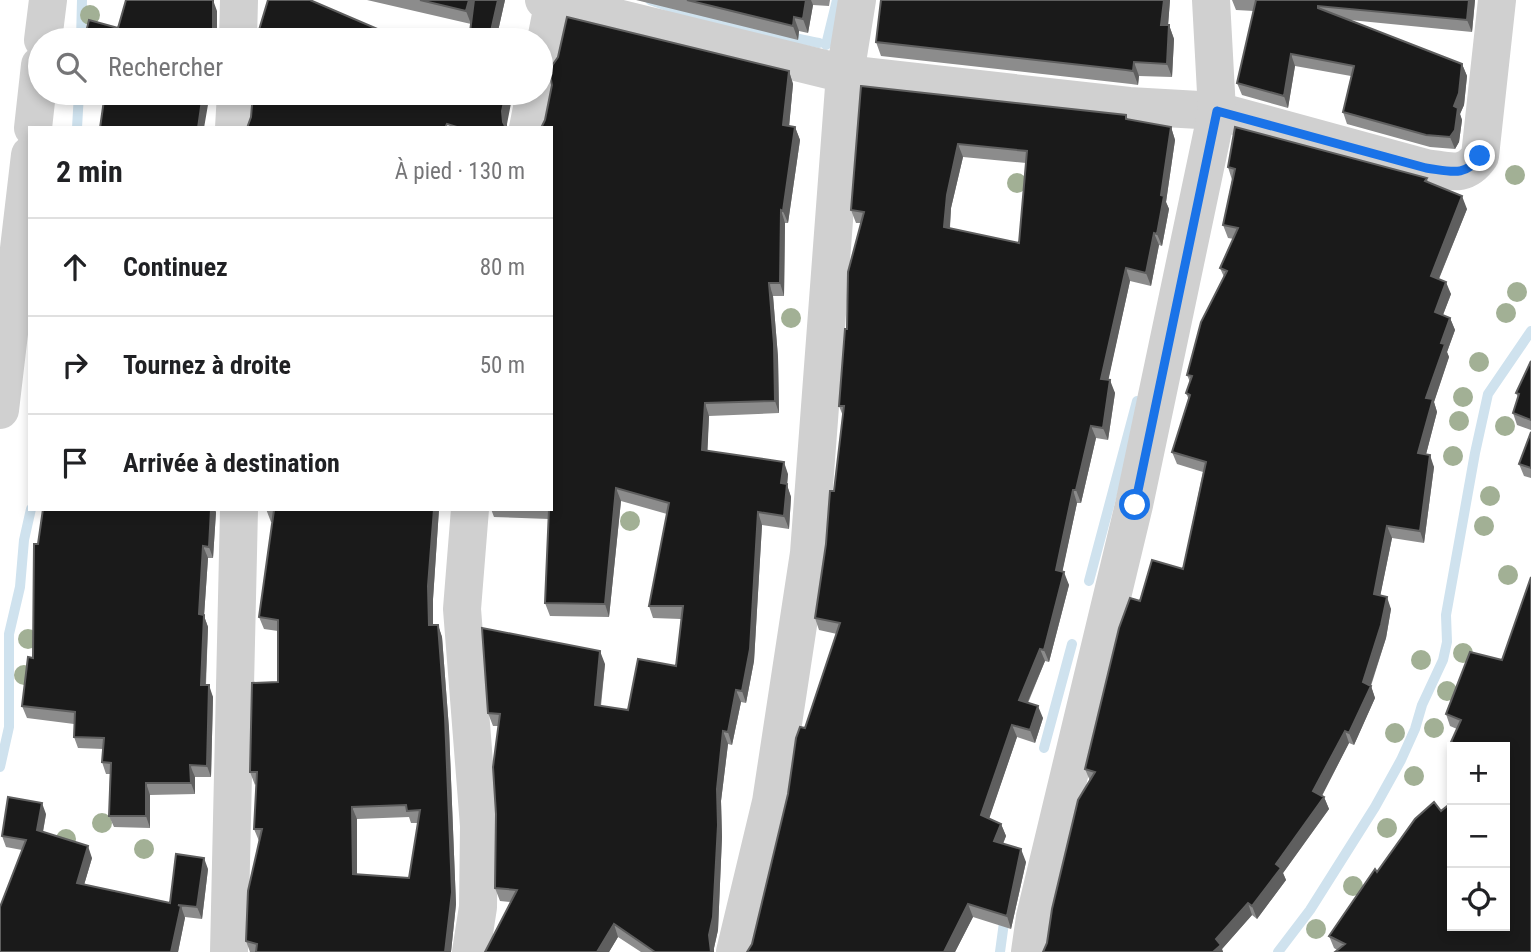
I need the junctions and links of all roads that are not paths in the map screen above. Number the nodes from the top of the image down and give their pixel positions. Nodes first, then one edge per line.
1 (48, 0) edge
2 (239, 0) edge
3 (856, 0) edge
4 (1212, 0) edge
5 (1497, 0) edge
6 (550, 1) edge
7 (44, 28) edge
8 (238, 28) edge
9 (546, 28) edge
10 (845, 74) junction
11 (36, 105) edge
12 (235, 105) edge
13 (533, 105) edge
14 (1217, 111) junction
15 (33, 126) edge
16 (234, 126) edge
17 (528, 126) edge
18 (28, 172) edge
19 (0, 410) edge
20 (239, 511) edge
21 (470, 511) edge
22 (229, 952) edge
23 (471, 952) edge
24 (735, 952) edge
25 (1030, 952) edge

1 - 7 street
2 - 8 street
3 - 10 street
4 - 14 street
5 - 14 street
6 - 9 street
6 - 10 street
10 - 14 street
10 - 24 street
11 - 15 street
12 - 16 street
13 - 17 street
14 - 25 street
18 - 19 street
20 - 22 street
21 - 23 street

